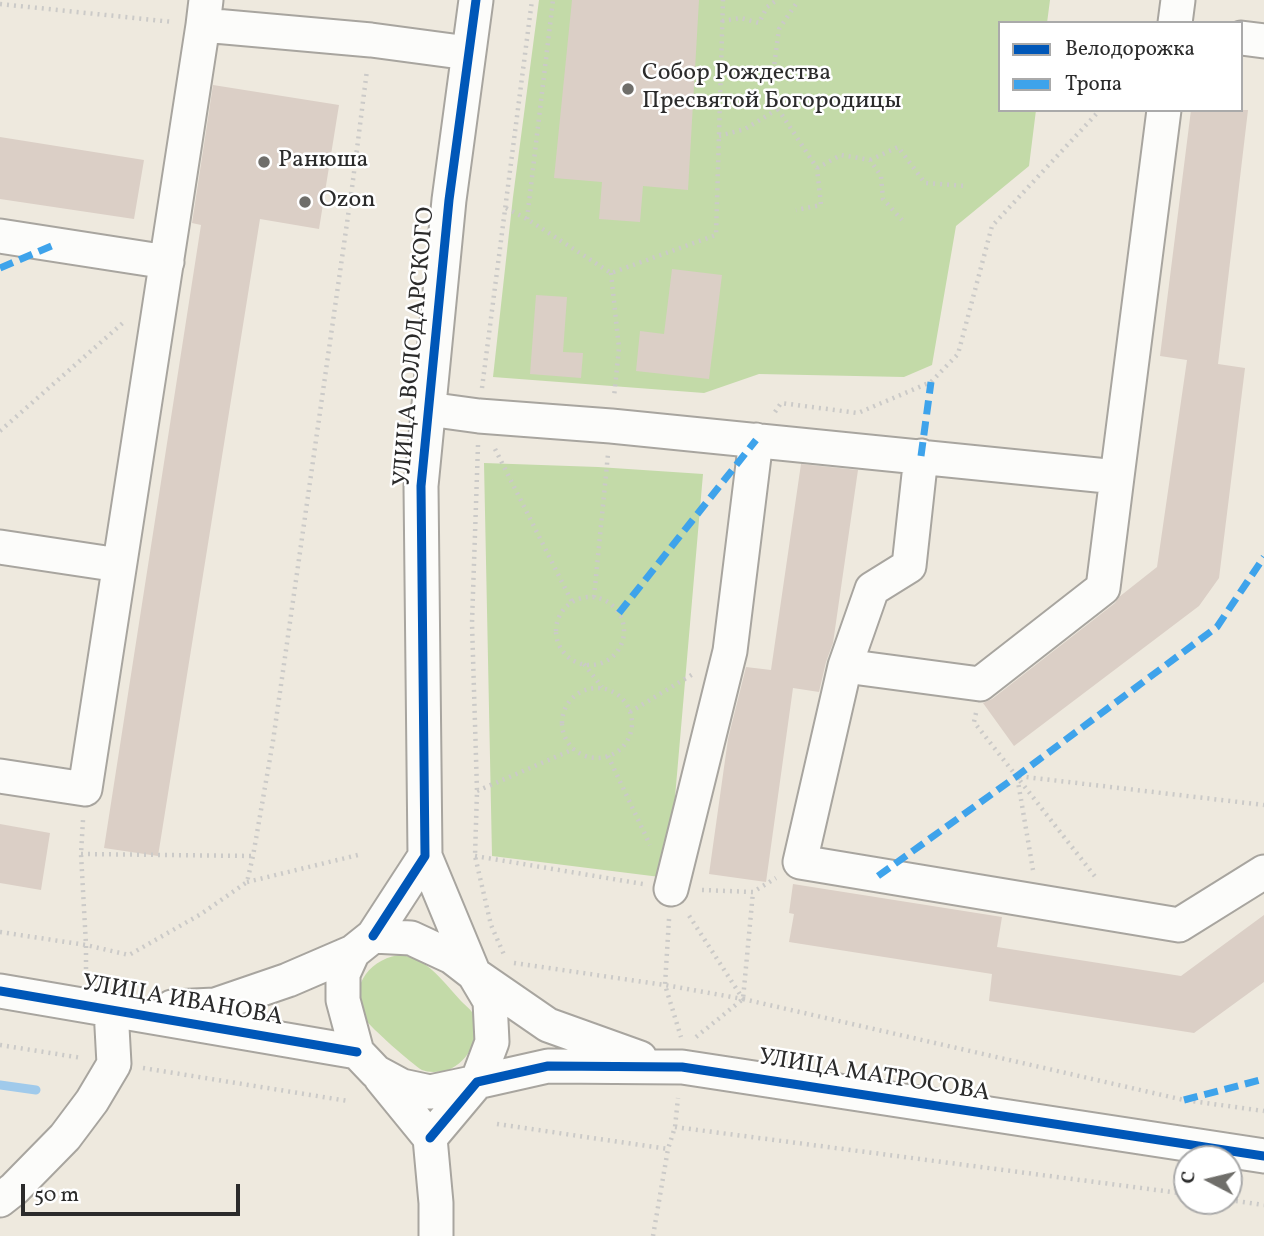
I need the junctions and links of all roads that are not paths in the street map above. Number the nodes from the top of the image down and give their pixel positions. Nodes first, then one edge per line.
1 (476, 0) edge
2 (1178, 0) edge
3 (205, 13) edge
4 (1175, 21) edge
5 (1243, 38) edge
6 (1264, 41) edge
7 (468, 53) junction
8 (1164, 112) edge
9 (0, 236) edge
10 (164, 275) junction
11 (428, 409) junction
12 (756, 440) junction
13 (921, 456) junction
14 (1117, 477) junction
15 (0, 547) edge
16 (119, 565) junction
17 (845, 666) junction
18 (0, 776) edge
19 (425, 856) junction
20 (1264, 872) edge
21 (671, 888) road end
22 (363, 944) junction
23 (474, 974) junction
24 (0, 991) edge
25 (111, 1009) junction
26 (681, 1055) junction
27 (367, 1062) junction
28 (477, 1082) junction
29 (430, 1138) junction
30 (1264, 1156) edge
31 (0, 1200) edge
32 (436, 1236) edge

1 - 7 street, УЛИЦА ВОЛОДАРСКОГО
2 - 4 street
3 - 7 street
3 - 10 street
5 - 6 street
7 - 11 street, УЛИЦА ВОЛОДАРСКОГО
8 - 14 street
9 - 10 street
10 - 16 street
11 - 12 street
11 - 19 street, УЛИЦА ВОЛОДАРСКОГО
12 - 13 street
12 - 21 street
13 - 14 street
13 - 17 street
14 - 17 street
15 - 16 street
16 - 18 street
17 - 20 street
19 - 22 street
19 - 23 street
22 - 23 street
22 - 25 street
22 - 27 street
23 - 26 street
23 - 28 street
24 - 25 street, УЛИЦА ИВАНОВА
25 - 27 street, УЛИЦА ИВАНОВА
25 - 31 street
26 - 28 street, УЛИЦА МАТРОСОВА
26 - 30 street, УЛИЦА МАТРОСОВА
27 - 28 street
27 - 29 street
28 - 29 street
29 - 32 street

